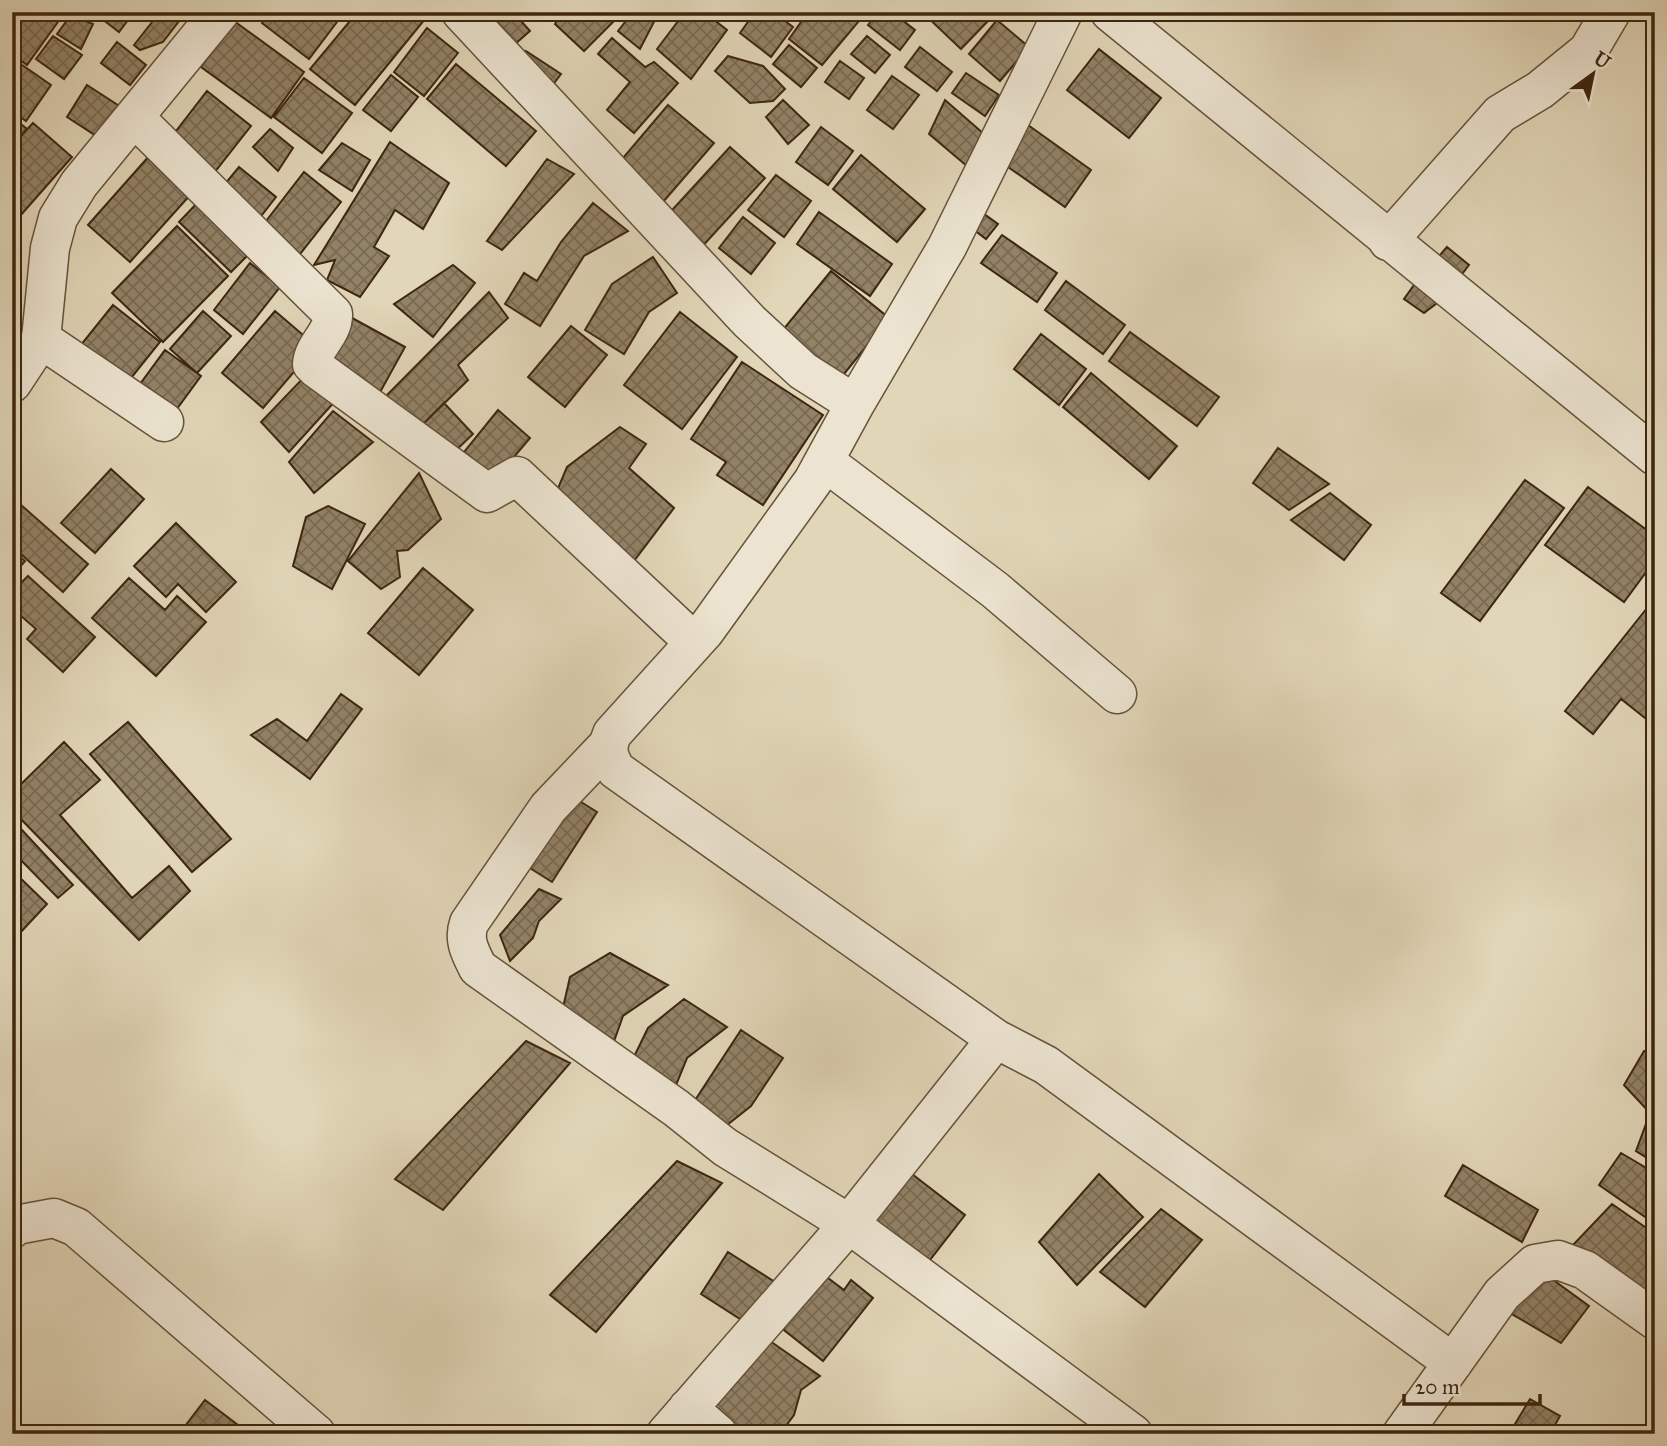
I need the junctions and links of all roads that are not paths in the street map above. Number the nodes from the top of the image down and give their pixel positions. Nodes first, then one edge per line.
1 (220, 12) edge
2 (461, 12) edge
3 (1063, 12) edge
4 (1110, 12) edge
5 (1611, 12) edge
6 (134, 117) junction
7 (1388, 241) junction
8 (41, 339) junction
9 (12, 383) edge
10 (855, 404) junction
11 (164, 422) dead end
12 (1655, 456) edge
13 (824, 460) junction
14 (694, 642) junction
15 (1117, 694) dead end
16 (607, 746) junction
17 (996, 1039) junction
18 (849, 1224) junction
19 (12, 1229) edge
20 (1655, 1320) edge
21 (1453, 1363) junction
22 (677, 1421) edge
23 (316, 1434) edge
24 (718, 1434) edge
25 (1133, 1434) edge
26 (1402, 1434) edge

1 - 6 street
2 - 10 street
3 - 10 street
4 - 7 street
5 - 7 street
6 - 8 street
6 - 14 street
7 - 12 street
8 - 9 street
8 - 11 street
10 - 13 street
13 - 14 street
13 - 15 street
14 - 16 street
16 - 17 street
16 - 18 street
17 - 18 street
17 - 21 street
18 - 22 street
18 - 25 street
19 - 23 street
20 - 21 street
21 - 26 street
22 - 24 street

